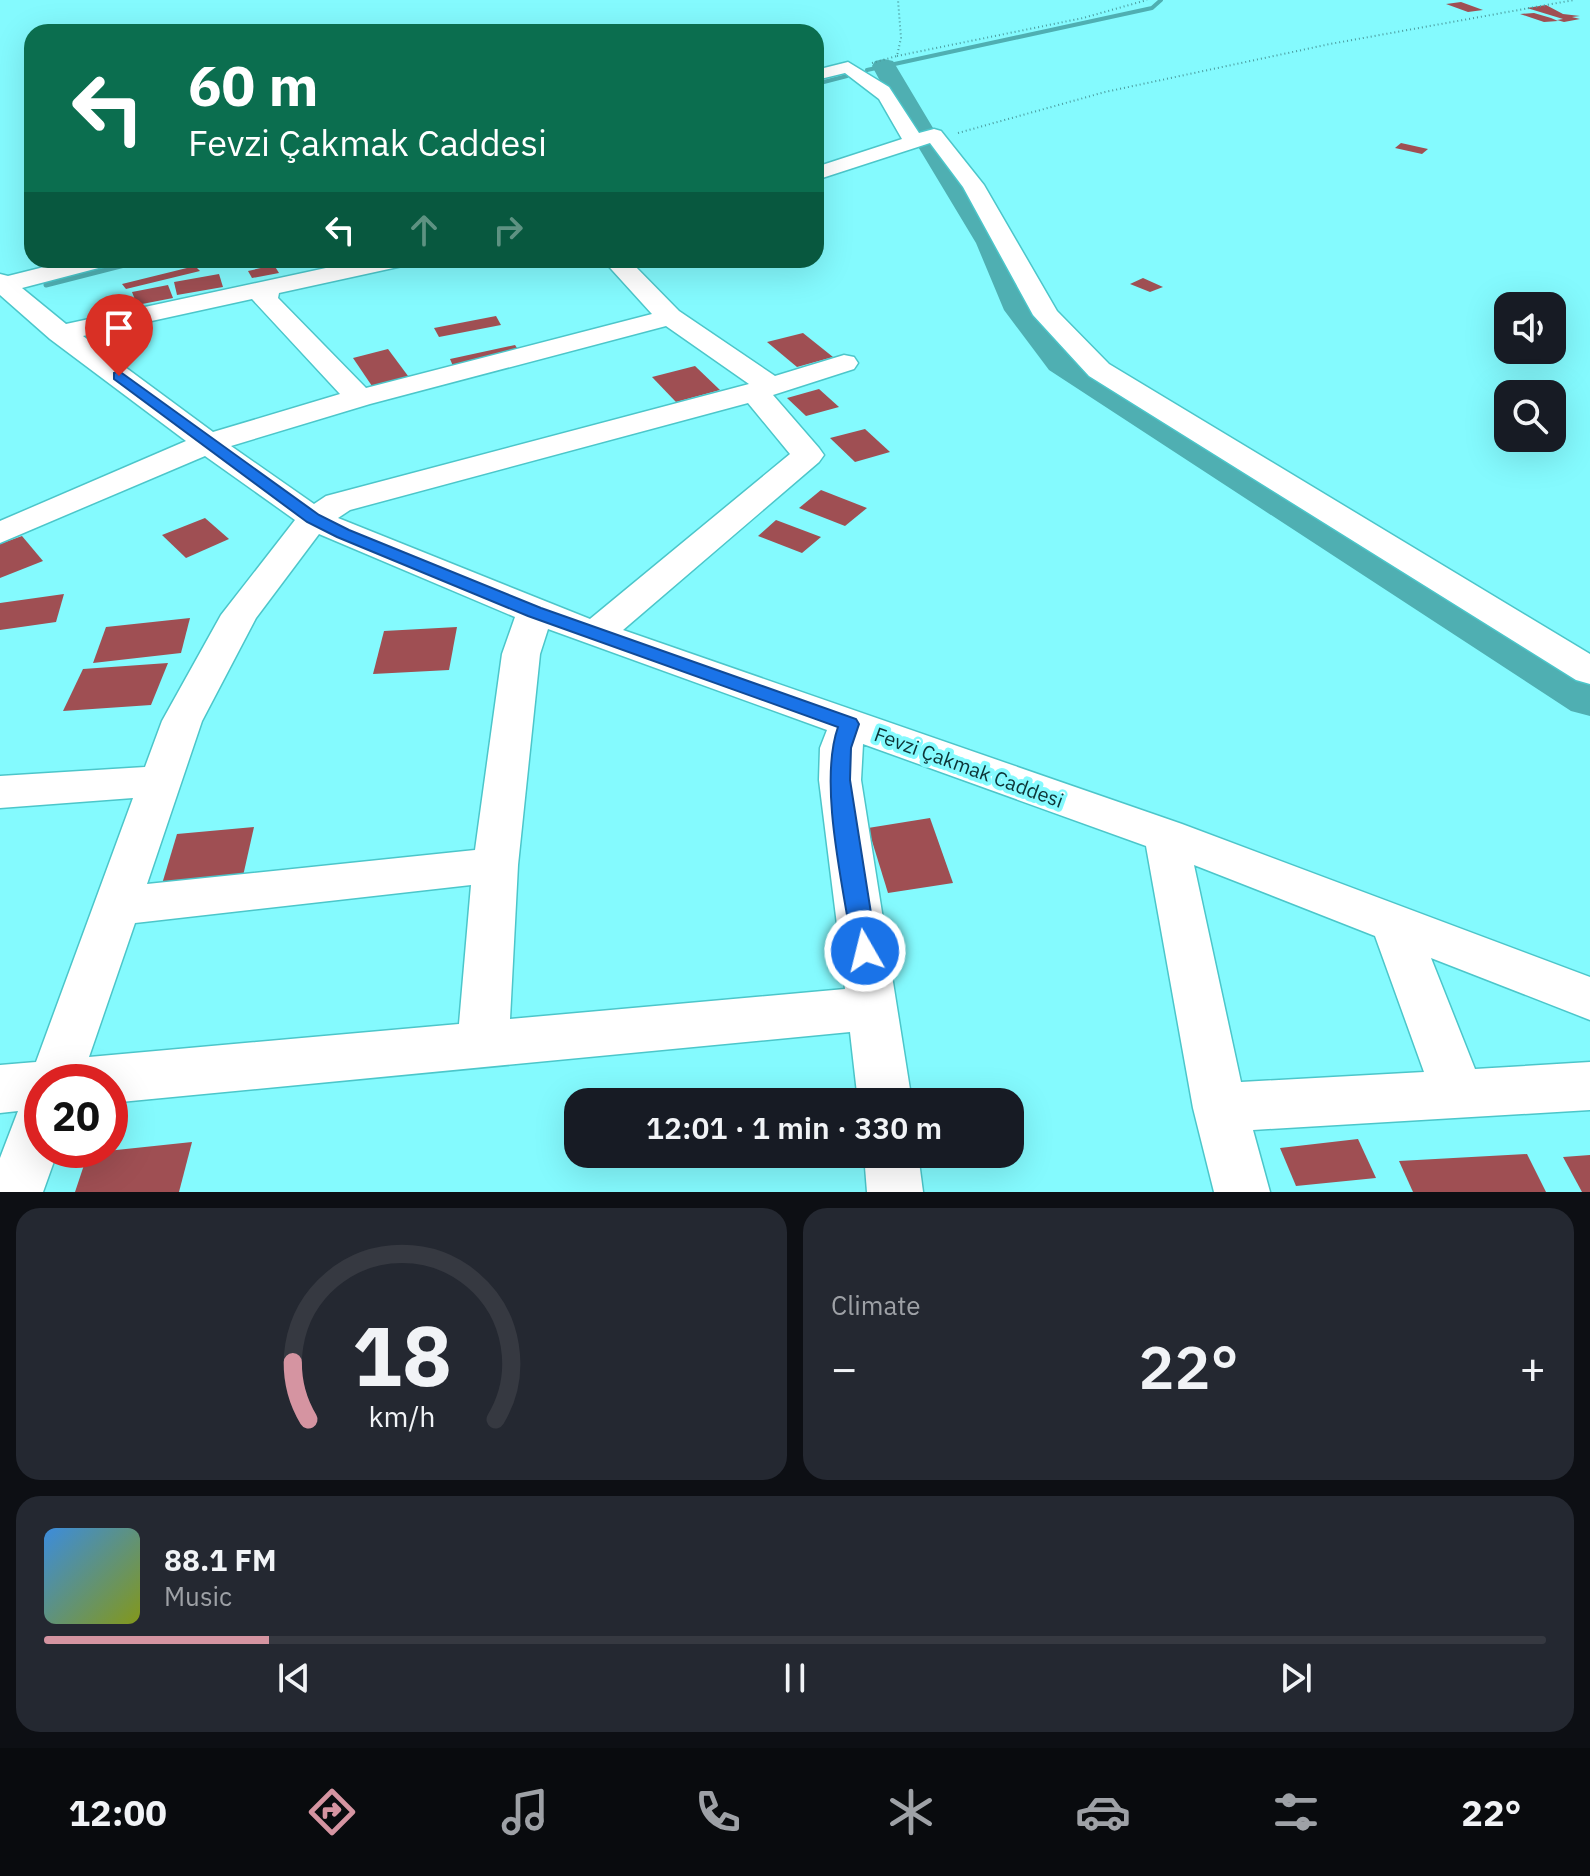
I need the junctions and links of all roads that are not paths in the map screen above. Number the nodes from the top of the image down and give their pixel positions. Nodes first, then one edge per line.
1 (824, 73) edge
2 (924, 137) junction
3 (824, 172) edge
4 (89, 268) edge
5 (367, 268) edge
6 (623, 268) edge
7 (266, 294) junction
8 (26, 309) edge
9 (670, 317) junction
10 (844, 363) dead end
11 (763, 389) junction
12 (360, 398) junction
13 (208, 443) junction
14 (313, 519) junction
15 (0, 533) edge
16 (535, 612) junction
17 (595, 634) junction
18 (1590, 671) edge
19 (849, 724) junction
20 (161, 781) junction
21 (0, 792) edge
22 (1166, 836) junction
23 (495, 865) junction
24 (118, 906) junction
25 (1394, 924) junction
26 (1590, 999) edge
27 (873, 1008) junction
28 (483, 1044) junction
29 (61, 1064) edge
30 (128, 1077) edge
31 (1590, 1086) edge
32 (24, 1087) edge
33 (883, 1088) edge
34 (0, 1089) edge
35 (1459, 1094) junction
36 (1220, 1108) junction
37 (24, 1167) edge
38 (892, 1168) edge
39 (15, 1192) edge
40 (895, 1192) edge
41 (1242, 1192) edge

1 - 2 street
2 - 3 street
2 - 18 street
4 - 8 street
5 - 7 street
6 - 9 street
7 - 8 street
7 - 12 street
8 - 13 street, Fevzi Çakmak Caddesi
9 - 11 street
9 - 12 street
10 - 11 street
11 - 14 street
11 - 17 street
12 - 13 street
13 - 14 street, Fevzi Çakmak Caddesi
13 - 15 street
14 - 16 street, Fevzi Çakmak Caddesi
14 - 20 street
16 - 17 street, Fevzi Çakmak Caddesi
16 - 23 street
17 - 19 street, Fevzi Çakmak Caddesi
19 - 22 street, Fevzi Çakmak Caddesi
19 - 27 street
20 - 21 street
20 - 24 street
22 - 25 street, Fevzi Çakmak Caddesi
22 - 36 street
23 - 24 street
23 - 28 street
24 - 29 street
25 - 26 street, Fevzi Çakmak Caddesi
25 - 35 street
27 - 28 street
27 - 33 street
28 - 30 street
31 - 35 street
32 - 34 street
35 - 36 street
36 - 41 street
37 - 39 street
38 - 40 street

